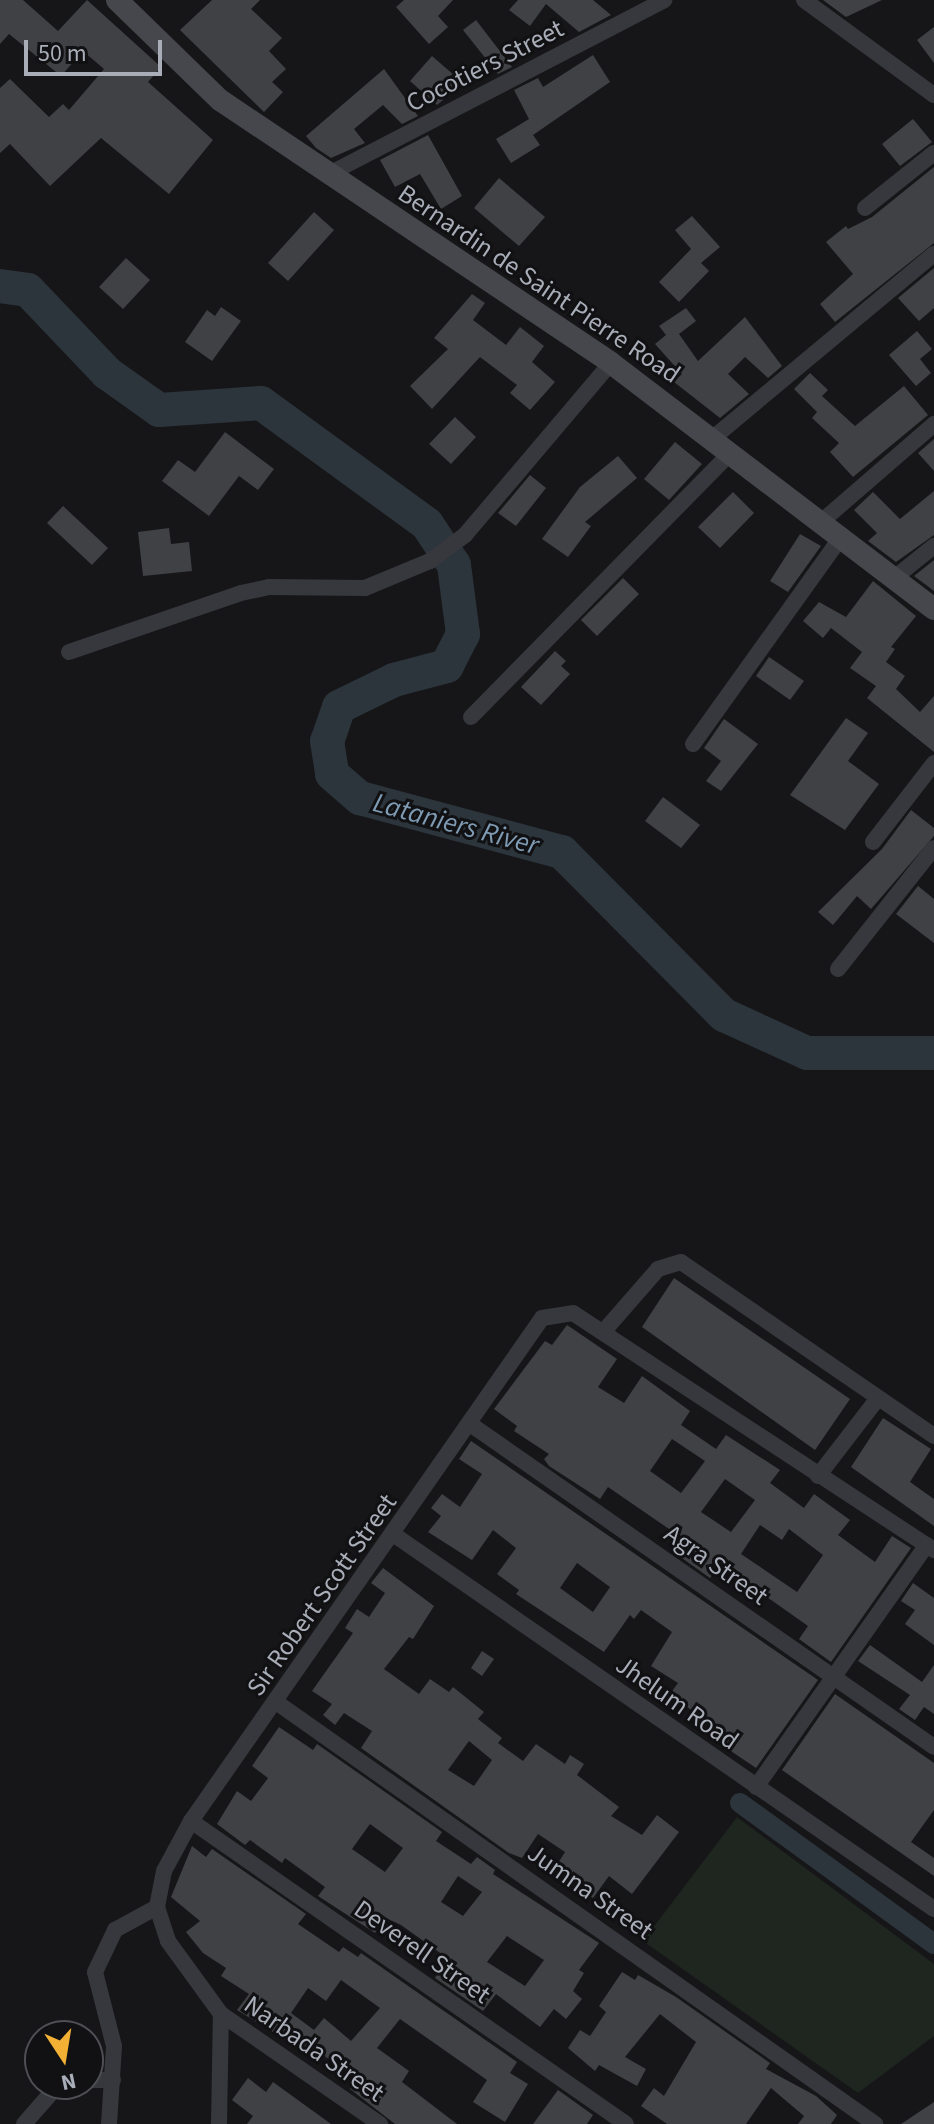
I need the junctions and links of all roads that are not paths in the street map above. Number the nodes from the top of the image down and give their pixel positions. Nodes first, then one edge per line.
1 (117, 0) edge
2 (664, 0) edge
3 (804, 0) edge
4 (934, 95) edge
5 (934, 153) edge
6 (327, 175) junction
7 (865, 208) dead end
8 (934, 254) edge
9 (611, 363) junction
10 (934, 424) edge
11 (713, 438) junction
12 (731, 452) junction
13 (821, 522) junction
14 (841, 537) junction
15 (934, 546) edge
16 (893, 579) junction
17 (934, 609) edge
18 (69, 652) dead end
19 (471, 717) dead end
20 (693, 744) dead end
21 (934, 763) edge
22 (873, 842) dead end
23 (934, 848) edge
24 (838, 969) dead end
25 (604, 1331) junction
26 (878, 1398) junction
27 (470, 1424) junction
28 (934, 1436) edge
29 (818, 1476) junction
30 (393, 1534) junction
31 (930, 1548) edge
32 (836, 1677) junction
33 (276, 1702) junction
34 (934, 1747) edge
35 (756, 1787) junction
36 (191, 1821) junction
37 (157, 1907) junction
38 (934, 1909) edge
39 (221, 2014) junction
40 (104, 2080) edge
41 (113, 2080) junction
42 (45, 2100) edge
43 (24, 2124) edge
44 (109, 2124) edge
45 (219, 2124) edge
46 (380, 2124) edge
47 (626, 2124) edge
48 (875, 2124) edge

1 - 6 main road, Bernardin de Saint Pierre Road
2 - 6 street, Cocotiers Street
3 - 4 street
5 - 7 street
6 - 9 main road, Bernardin de Saint Pierre Road
8 - 11 street
9 - 11 main road, Bernardin de Saint Pierre Road
9 - 18 street
10 - 13 street
11 - 12 main road, Bernardin de Saint Pierre Road
12 - 13 main road, Bernardin de Saint Pierre Road
12 - 19 street
13 - 14 main road, Bernardin de Saint Pierre Road
14 - 16 main road, Bernardin de Saint Pierre Road
14 - 20 street
15 - 16 street
16 - 17 main road, Bernardin de Saint Pierre Road
21 - 22 street
23 - 24 street
25 - 26 street
25 - 27 street, Sir Robert Scott Street
25 - 29 street
26 - 28 street
26 - 29 street
27 - 30 street, Sir Robert Scott Street
27 - 32 street, Agra Street
29 - 31 street
30 - 33 street, Sir Robert Scott Street
30 - 35 street, Jhelum Road
31 - 32 street
32 - 34 street, Agra Street
32 - 35 street
33 - 36 street, Sir Robert Scott Street
33 - 48 street, Jumna Street
35 - 38 street, Jhelum Road
36 - 37 street, Sir Robert Scott Street
36 - 47 street, Deverell Street
37 - 39 street, Narbada Street
37 - 41 street
39 - 45 street
39 - 46 street, Narbada Street
40 - 41 street
41 - 44 street
42 - 43 street

